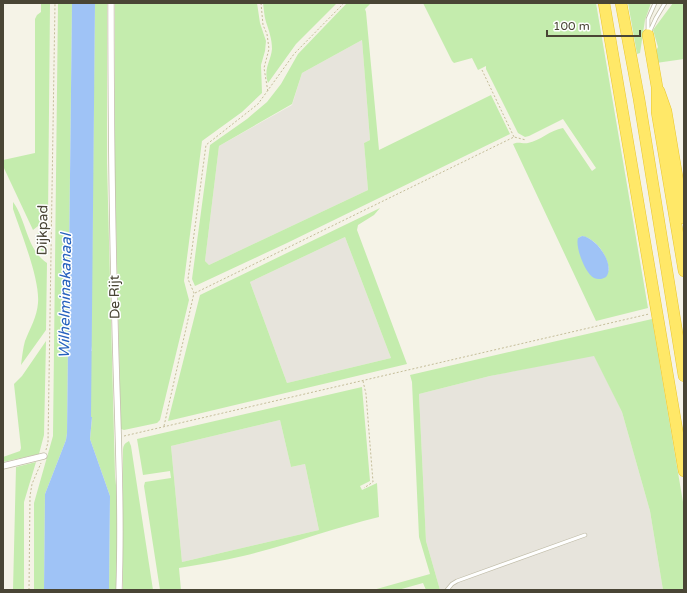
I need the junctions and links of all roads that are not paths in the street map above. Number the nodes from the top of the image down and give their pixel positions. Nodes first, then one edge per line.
1 (111, 3) edge
2 (604, 3) edge
3 (621, 3) edge
4 (655, 3) edge
5 (665, 3) edge
6 (648, 35) junction
7 (657, 87) junction
8 (684, 218) edge
9 (684, 270) edge
10 (684, 376) edge
11 (44, 456) road end
12 (3, 466) edge
13 (684, 471) edge
14 (585, 535) dead end
15 (119, 590) edge
16 (447, 590) edge

1 - 15 street, De Rijt
2 - 13 highway
3 - 10 highway
4 - 6 lane
5 - 6 lane
6 - 7 highway
7 - 8 highway
7 - 9 highway
11 - 12 street
14 - 16 lane

